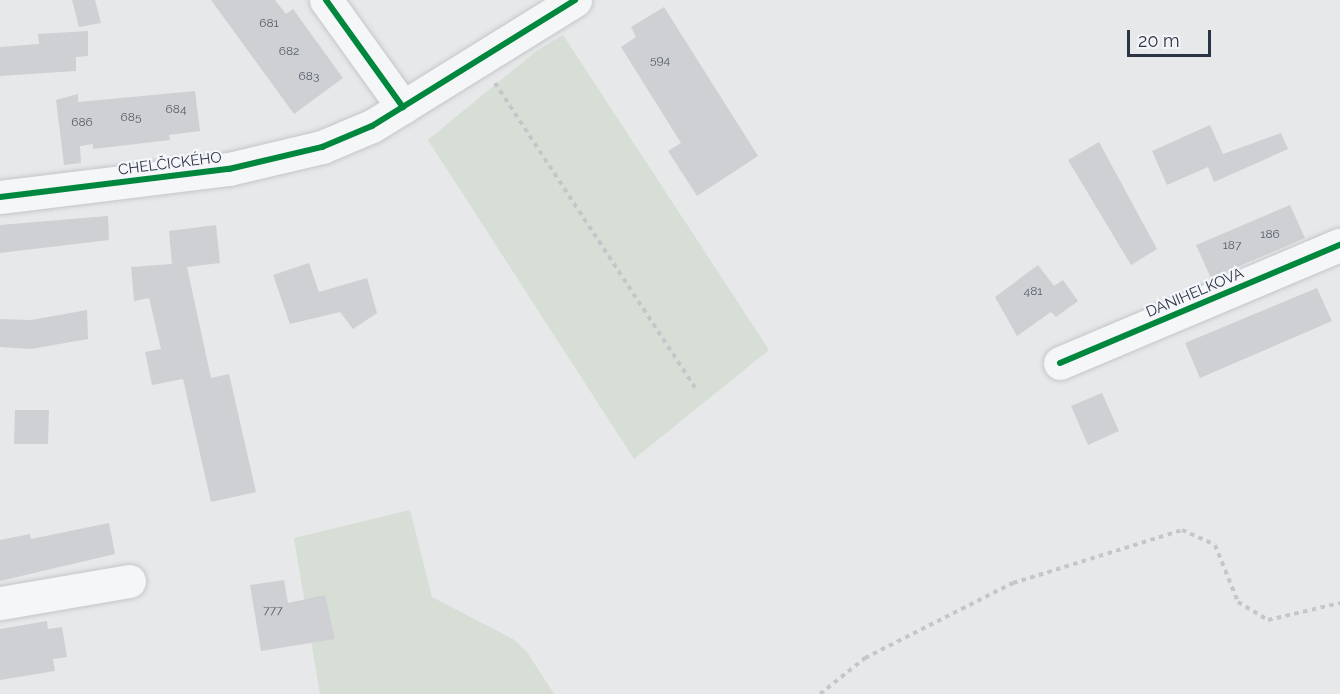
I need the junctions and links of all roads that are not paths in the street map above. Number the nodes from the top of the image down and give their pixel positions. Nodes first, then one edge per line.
1 (326, 0) edge
2 (574, 0) edge
3 (403, 107) junction
4 (0, 197) edge
5 (1340, 245) edge
6 (1060, 363) dead end
7 (129, 581) dead end
8 (0, 603) edge

1 - 3 street
2 - 3 street, CHELČICKÉHO
3 - 4 street, CHELČICKÉHO
5 - 6 street, DANIHELKOVA
7 - 8 street

